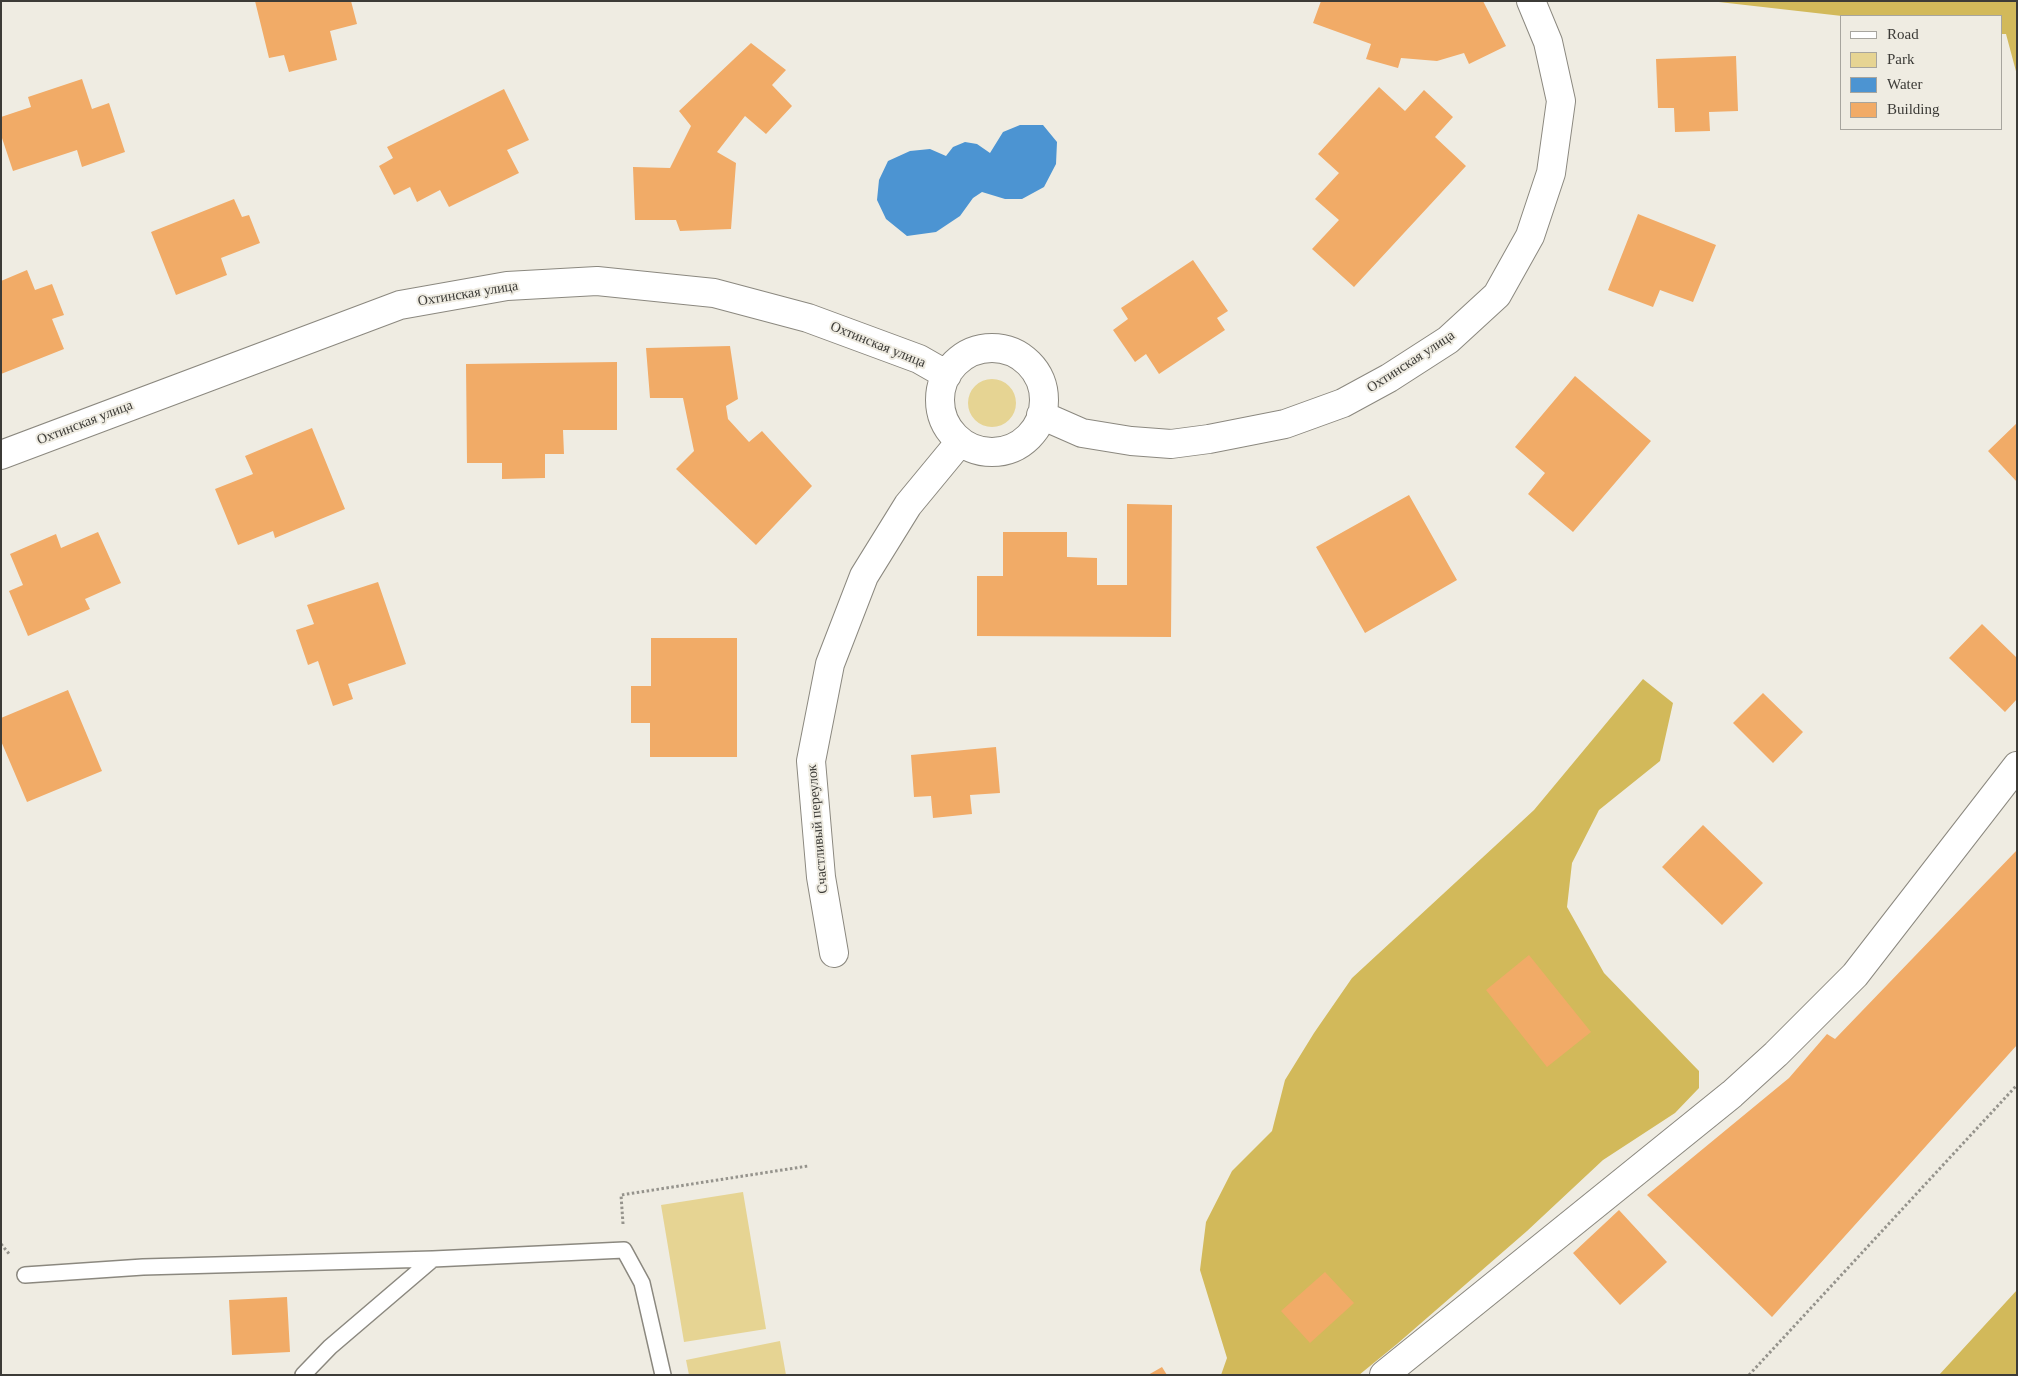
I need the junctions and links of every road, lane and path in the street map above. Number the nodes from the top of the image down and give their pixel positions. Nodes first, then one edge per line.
1 (1531, 1) edge
2 (947, 375) junction
3 (1042, 415) junction
4 (960, 442) junction
5 (1, 455) edge
6 (2017, 766) edge
7 (834, 953) dead end
8 (2017, 1085) edge
9 (808, 1166) dead end
10 (624, 1250) junction
11 (433, 1259) junction
12 (25, 1275) dead end
13 (303, 1375) edge
14 (663, 1375) edge
15 (1384, 1375) edge
16 (1749, 1375) edge

1 - 3 street, Охтинская улица
2 - 3 street
2 - 4 street
2 - 5 street, Охтинская улица
3 - 4 street
4 - 7 street, Счастливый переулок
6 - 15 street
8 - 16 path
9 - 10 path
10 - 11 lane
10 - 14 lane
11 - 12 lane
11 - 13 lane

